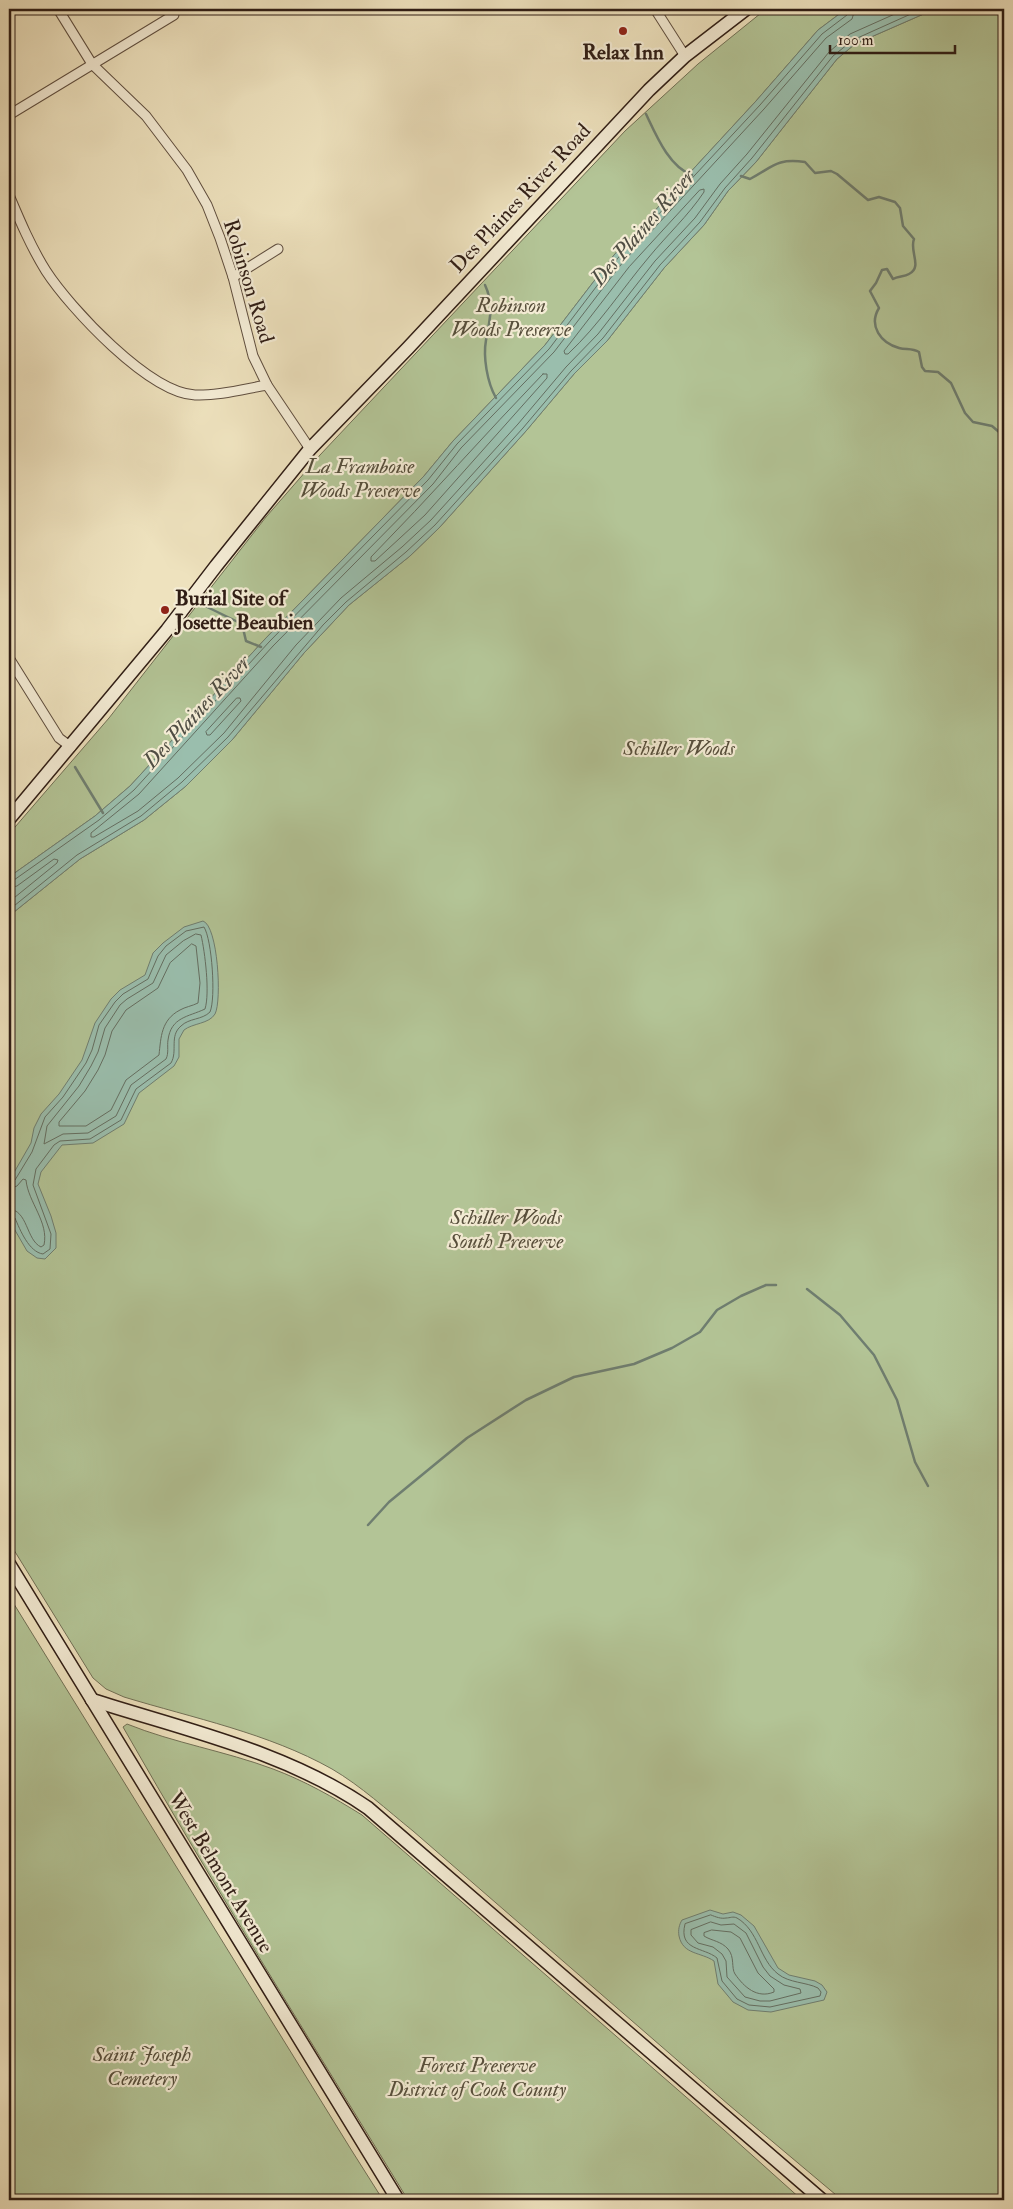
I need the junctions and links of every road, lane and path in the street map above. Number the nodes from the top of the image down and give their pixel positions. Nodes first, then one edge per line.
1 (58, 9) edge
2 (655, 9) edge
3 (746, 9) edge
4 (174, 15) dead end
5 (685, 56) junction
6 (92, 64) junction
7 (9, 115) edge
8 (9, 195) edge
9 (278, 249) dead end
10 (233, 277) junction
11 (267, 385) junction
12 (310, 449) junction
13 (9, 658) edge
14 (71, 747) junction
15 (9, 819) edge
16 (9, 1564) edge
17 (92, 1700) junction
18 (398, 2200) edge
19 (822, 2200) edge

1 - 6 street, Robinson Road
2 - 5 street
3 - 5 main road, Des Plaines River Road
4 - 6 street
5 - 12 main road, Des Plaines River Road
6 - 7 street
6 - 10 street, Robinson Road
8 - 11 street
9 - 10 street
10 - 11 street, Robinson Road
11 - 12 street, Robinson Road
12 - 14 main road, Des Plaines River Road
13 - 14 street
14 - 15 main road, Des Plaines River Road
16 - 17 main road, West Belmont Avenue
17 - 18 main road, West Belmont Avenue
17 - 19 main road

